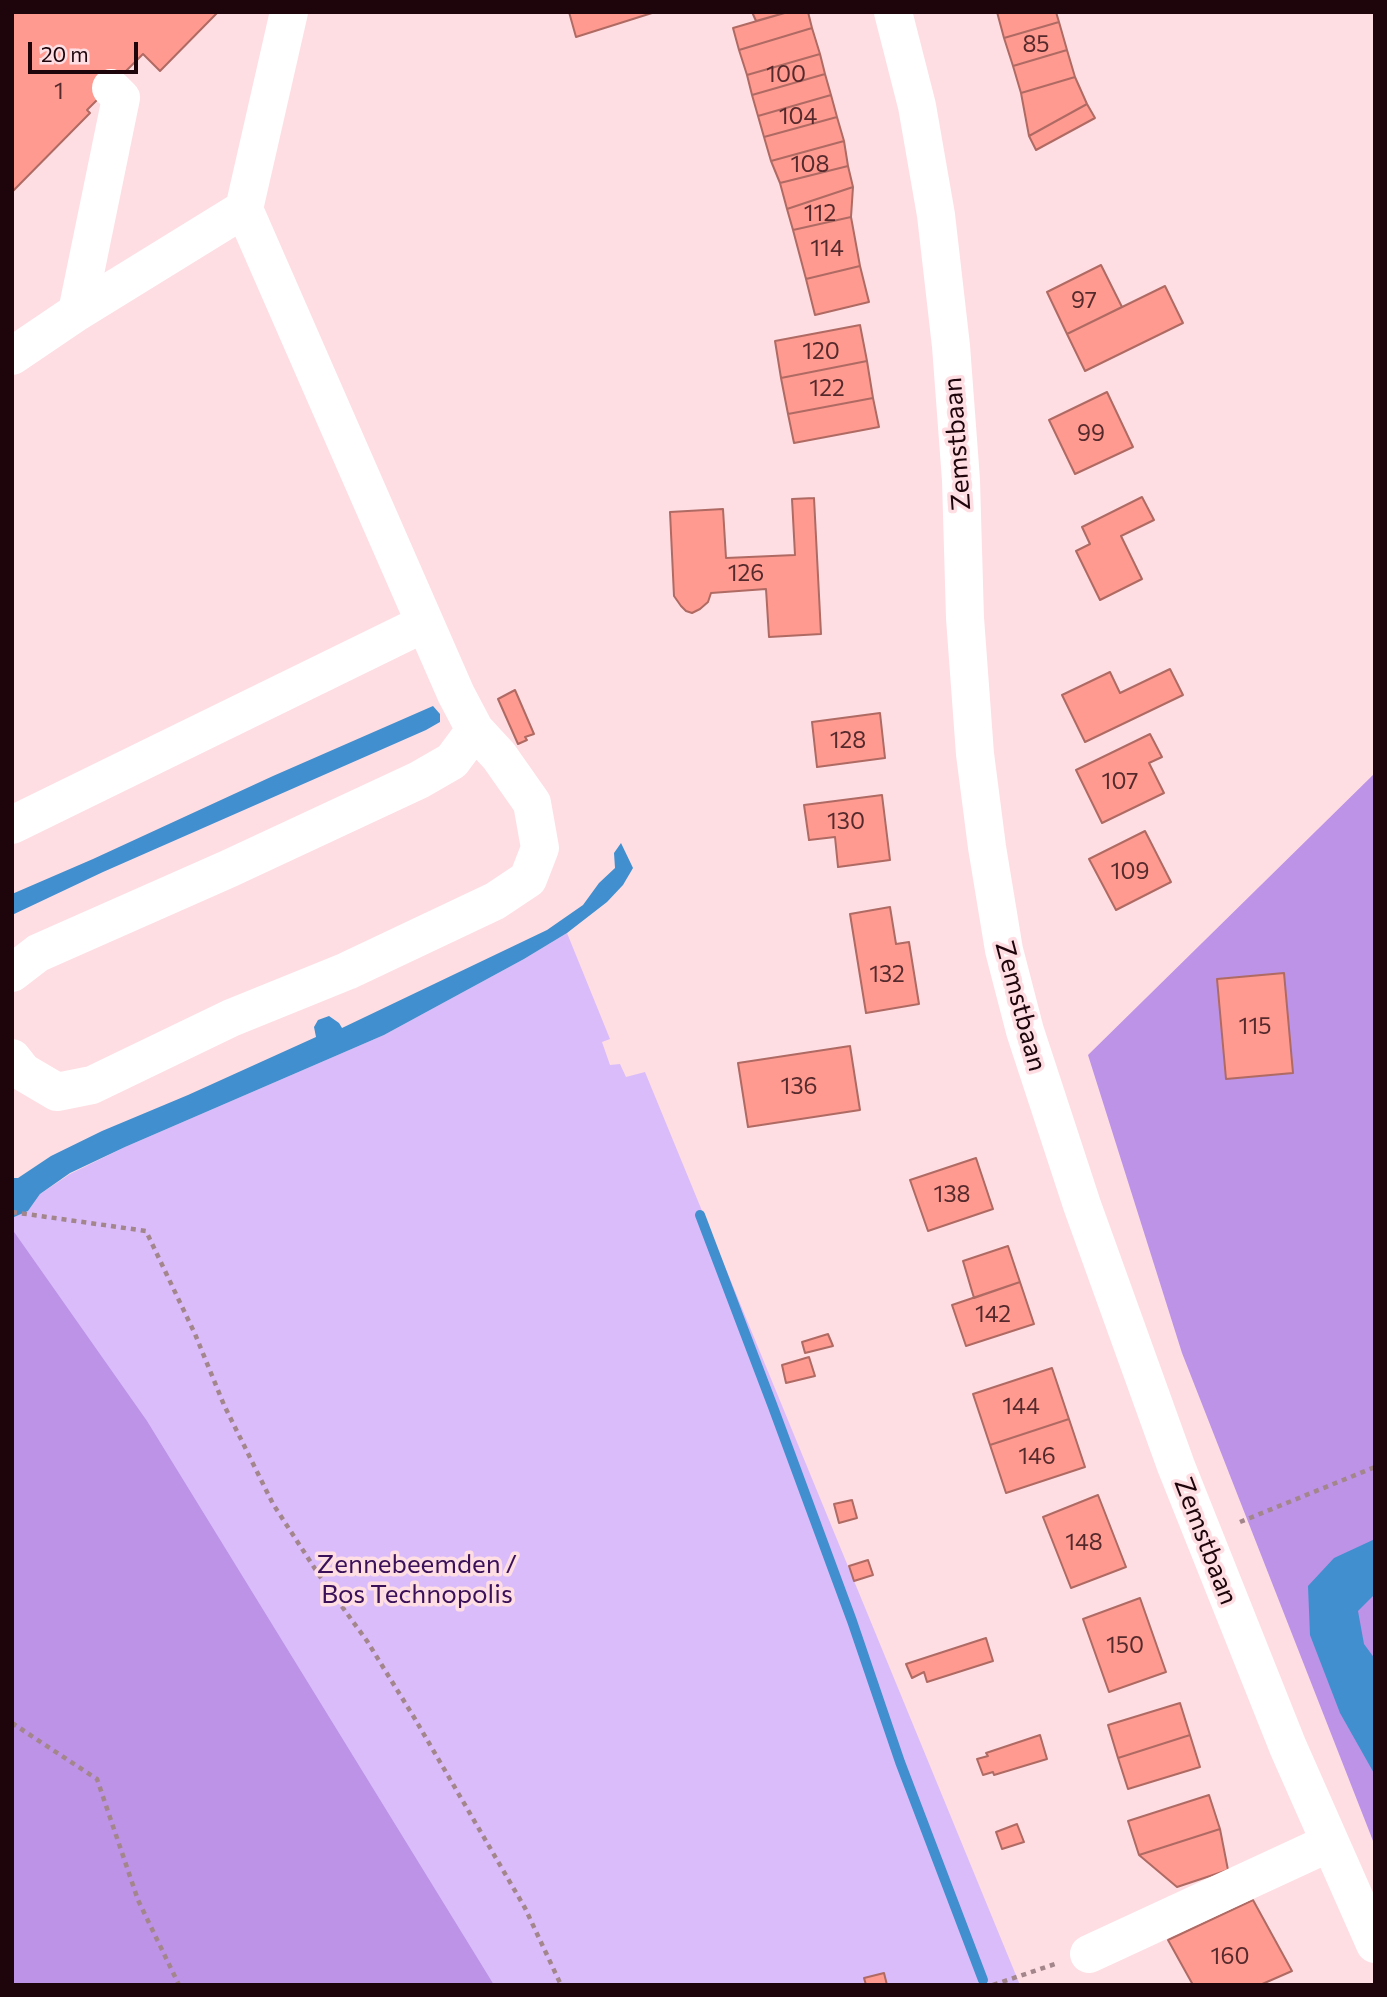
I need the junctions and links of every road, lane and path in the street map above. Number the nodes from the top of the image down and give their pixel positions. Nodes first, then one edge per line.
1 (289, 12) edge
2 (893, 12) edge
3 (111, 88) dead end
4 (244, 209) junction
5 (78, 312) junction
6 (12, 356) edge
7 (425, 623) junction
8 (475, 730) junction
9 (12, 825) edge
10 (12, 973) edge
11 (12, 1058) edge
12 (12, 1212) edge
13 (1375, 1467) edge
14 (1203, 1536) junction
15 (12, 1723) edge
16 (1329, 1843) junction
17 (1375, 1944) edge
18 (1088, 1954) joint
19 (179, 1985) edge
20 (561, 1985) edge
21 (993, 1985) edge

1 - 4 street
2 - 14 street, Zemstbaan
3 - 5 street
4 - 5 street
4 - 7 street
5 - 6 street
7 - 8 street
7 - 9 street
8 - 10 street
8 - 11 street
12 - 20 path
13 - 14 path
14 - 16 street, Zemstbaan
15 - 19 path
16 - 17 street, Zemstbaan
16 - 18 street
18 - 21 path

